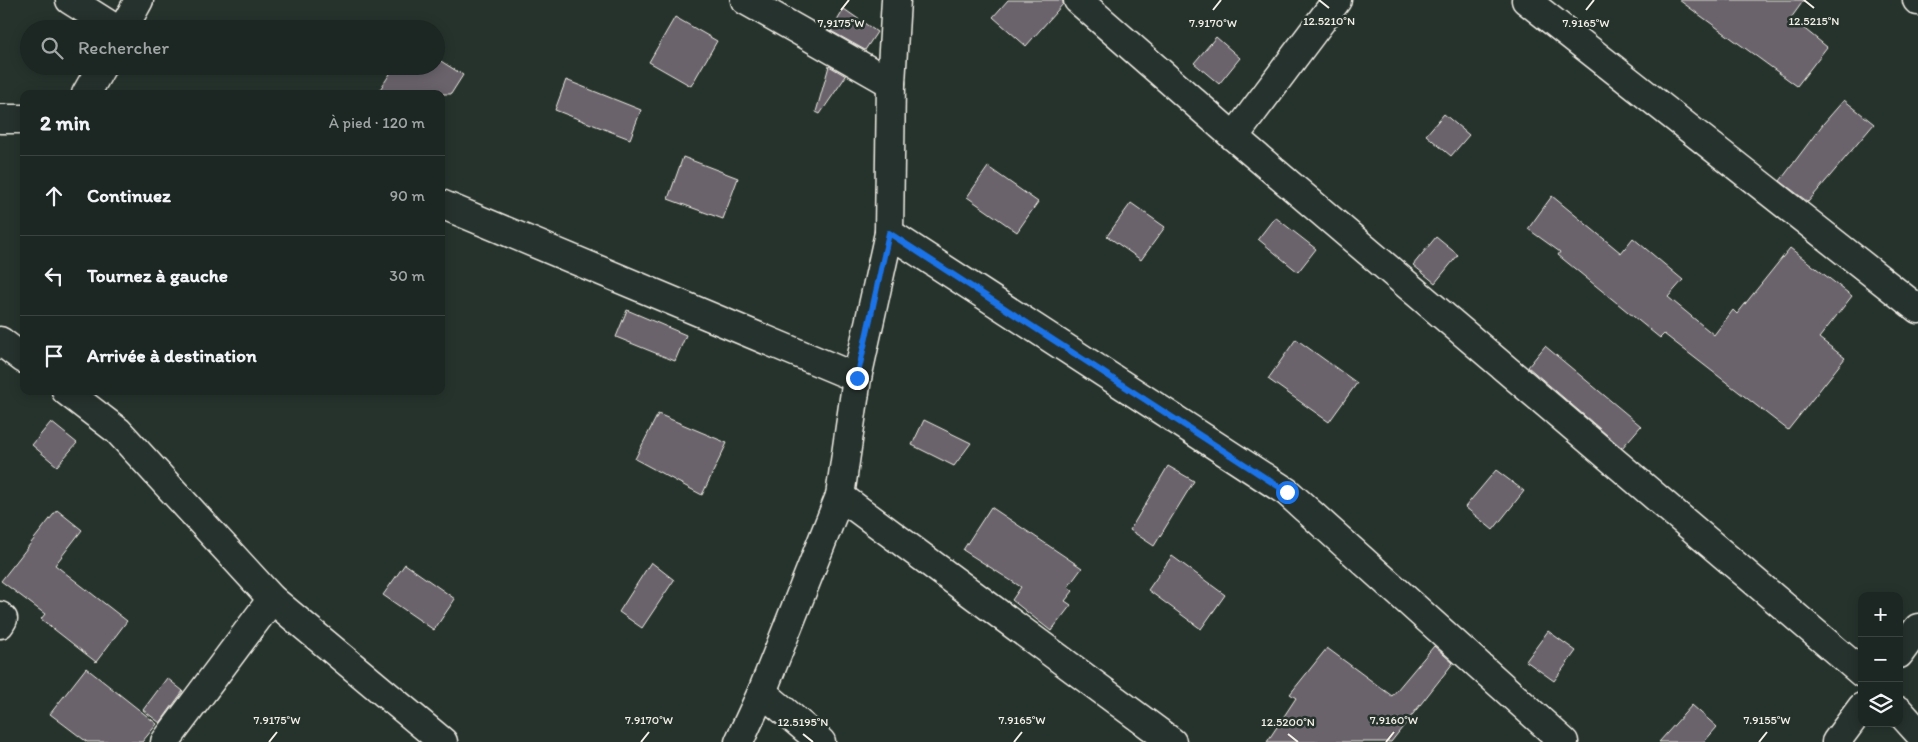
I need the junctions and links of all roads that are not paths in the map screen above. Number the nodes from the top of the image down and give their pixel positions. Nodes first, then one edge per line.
1 (70, 0) edge
2 (139, 0) edge
3 (745, 0) edge
4 (896, 0) edge
5 (1078, 0) edge
6 (1337, 0) edge
7 (1526, 0) edge
8 (102, 20) edge
9 (128, 20) edge
10 (97, 75) edge
11 (891, 83) junction
12 (88, 90) edge
13 (0, 119) edge
14 (20, 119) edge
15 (1234, 137) junction
16 (445, 206) edge
17 (889, 233) junction
18 (1918, 309) edge
19 (0, 341) edge
20 (20, 356) edge
21 (857, 378) junction
22 (71, 395) edge
23 (840, 496) junction
24 (272, 598) junction
25 (0, 616) edge
26 (0, 624) edge
27 (1918, 628) edge
28 (1903, 649) edge
29 (1858, 670) edge
30 (762, 692) junction
31 (1858, 712) edge
32 (1903, 715) edge
33 (1918, 732) edge
34 (165, 742) edge
35 (443, 742) edge
36 (739, 742) edge
37 (821, 742) edge
38 (1172, 742) edge
39 (1564, 742) edge
40 (1836, 742) edge

1 - 8 street
2 - 9 street
3 - 11 street
4 - 11 street
5 - 15 street
6 - 15 street
7 - 18 street
10 - 12 street
11 - 17 street
13 - 14 street
15 - 29 street
16 - 21 street
17 - 21 street
17 - 39 street
19 - 20 street
21 - 23 street
22 - 24 street
23 - 30 street
23 - 38 street
24 - 34 street
24 - 35 street
25 - 26 street
27 - 28 street
30 - 36 street
30 - 37 street
31 - 40 street
32 - 33 street

